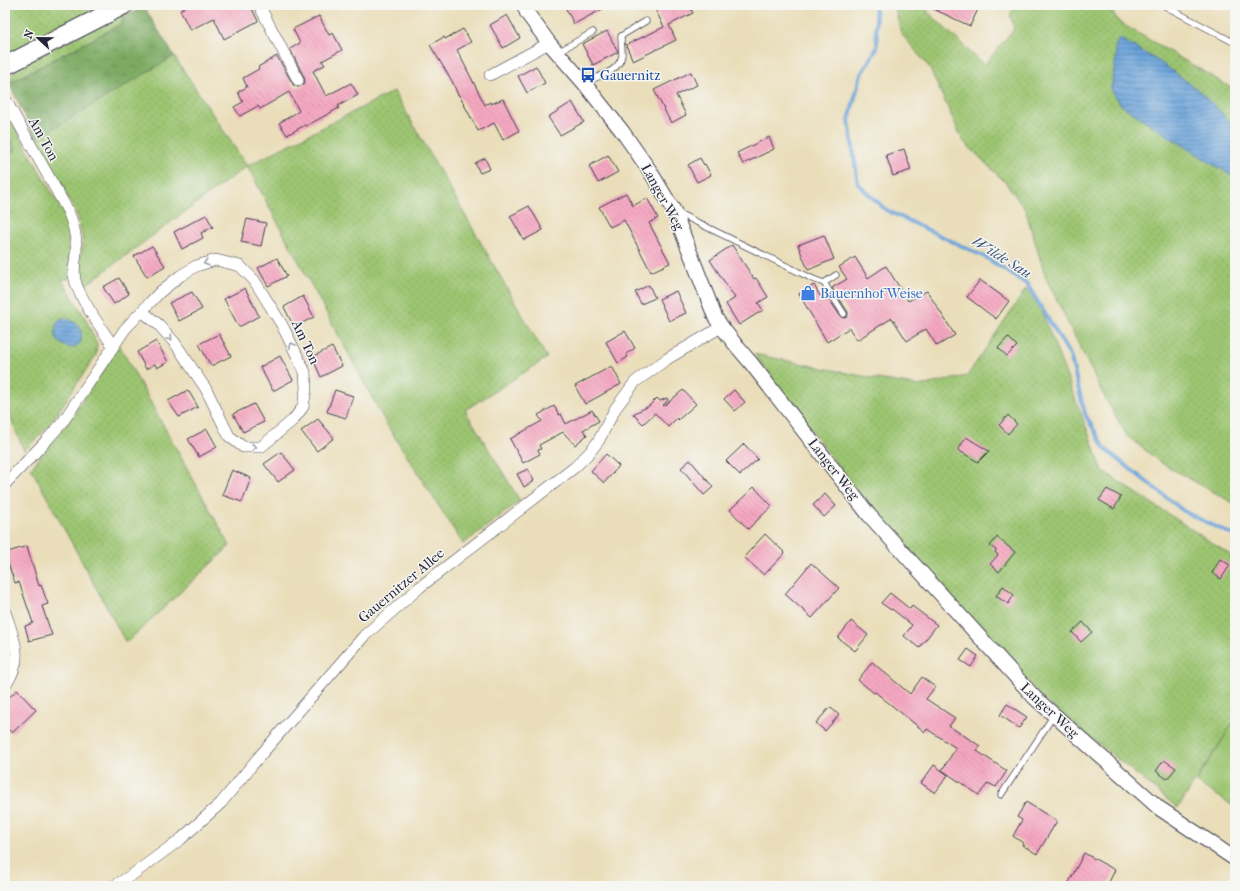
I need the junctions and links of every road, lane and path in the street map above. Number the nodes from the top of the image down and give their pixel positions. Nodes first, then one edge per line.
1 (124, 5) edge
2 (260, 5) edge
3 (524, 5) edge
4 (1163, 5) edge
5 (646, 21) dead end
6 (593, 32) dead end
7 (1235, 43) edge
8 (554, 48) junction
9 (5, 66) edge
10 (490, 75) dead end
11 (298, 80) dead end
12 (584, 82) junction
13 (5, 99) edge
14 (674, 211) junction
15 (836, 276) dead end
16 (824, 283) junction
17 (142, 310) junction
18 (844, 314) dead end
19 (721, 327) junction
20 (113, 346) junction
21 (5, 484) edge
22 (5, 612) edge
23 (5, 685) edge
24 (1054, 715) junction
25 (1001, 795) dead end
26 (1235, 859) edge
27 (114, 886) edge

1 - 9 main road
2 - 11 street
3 - 8 street, Langer Weg
4 - 7 lane
5 - 12 lane
6 - 8 lane
8 - 10 street
8 - 12 street, Langer Weg
12 - 14 street, Langer Weg
13 - 20 street, Am Ton
14 - 16 lane
14 - 19 street, Langer Weg
15 - 16 lane
16 - 18 lane
17 -> 17 street, Am Ton
17 - 20 street, Am Ton
19 - 24 street, Langer Weg
19 - 27 street, Gauernitzer Allee
20 - 21 street, Am Ton
22 - 23 street
24 - 25 lane
24 - 26 street, Langer Weg

